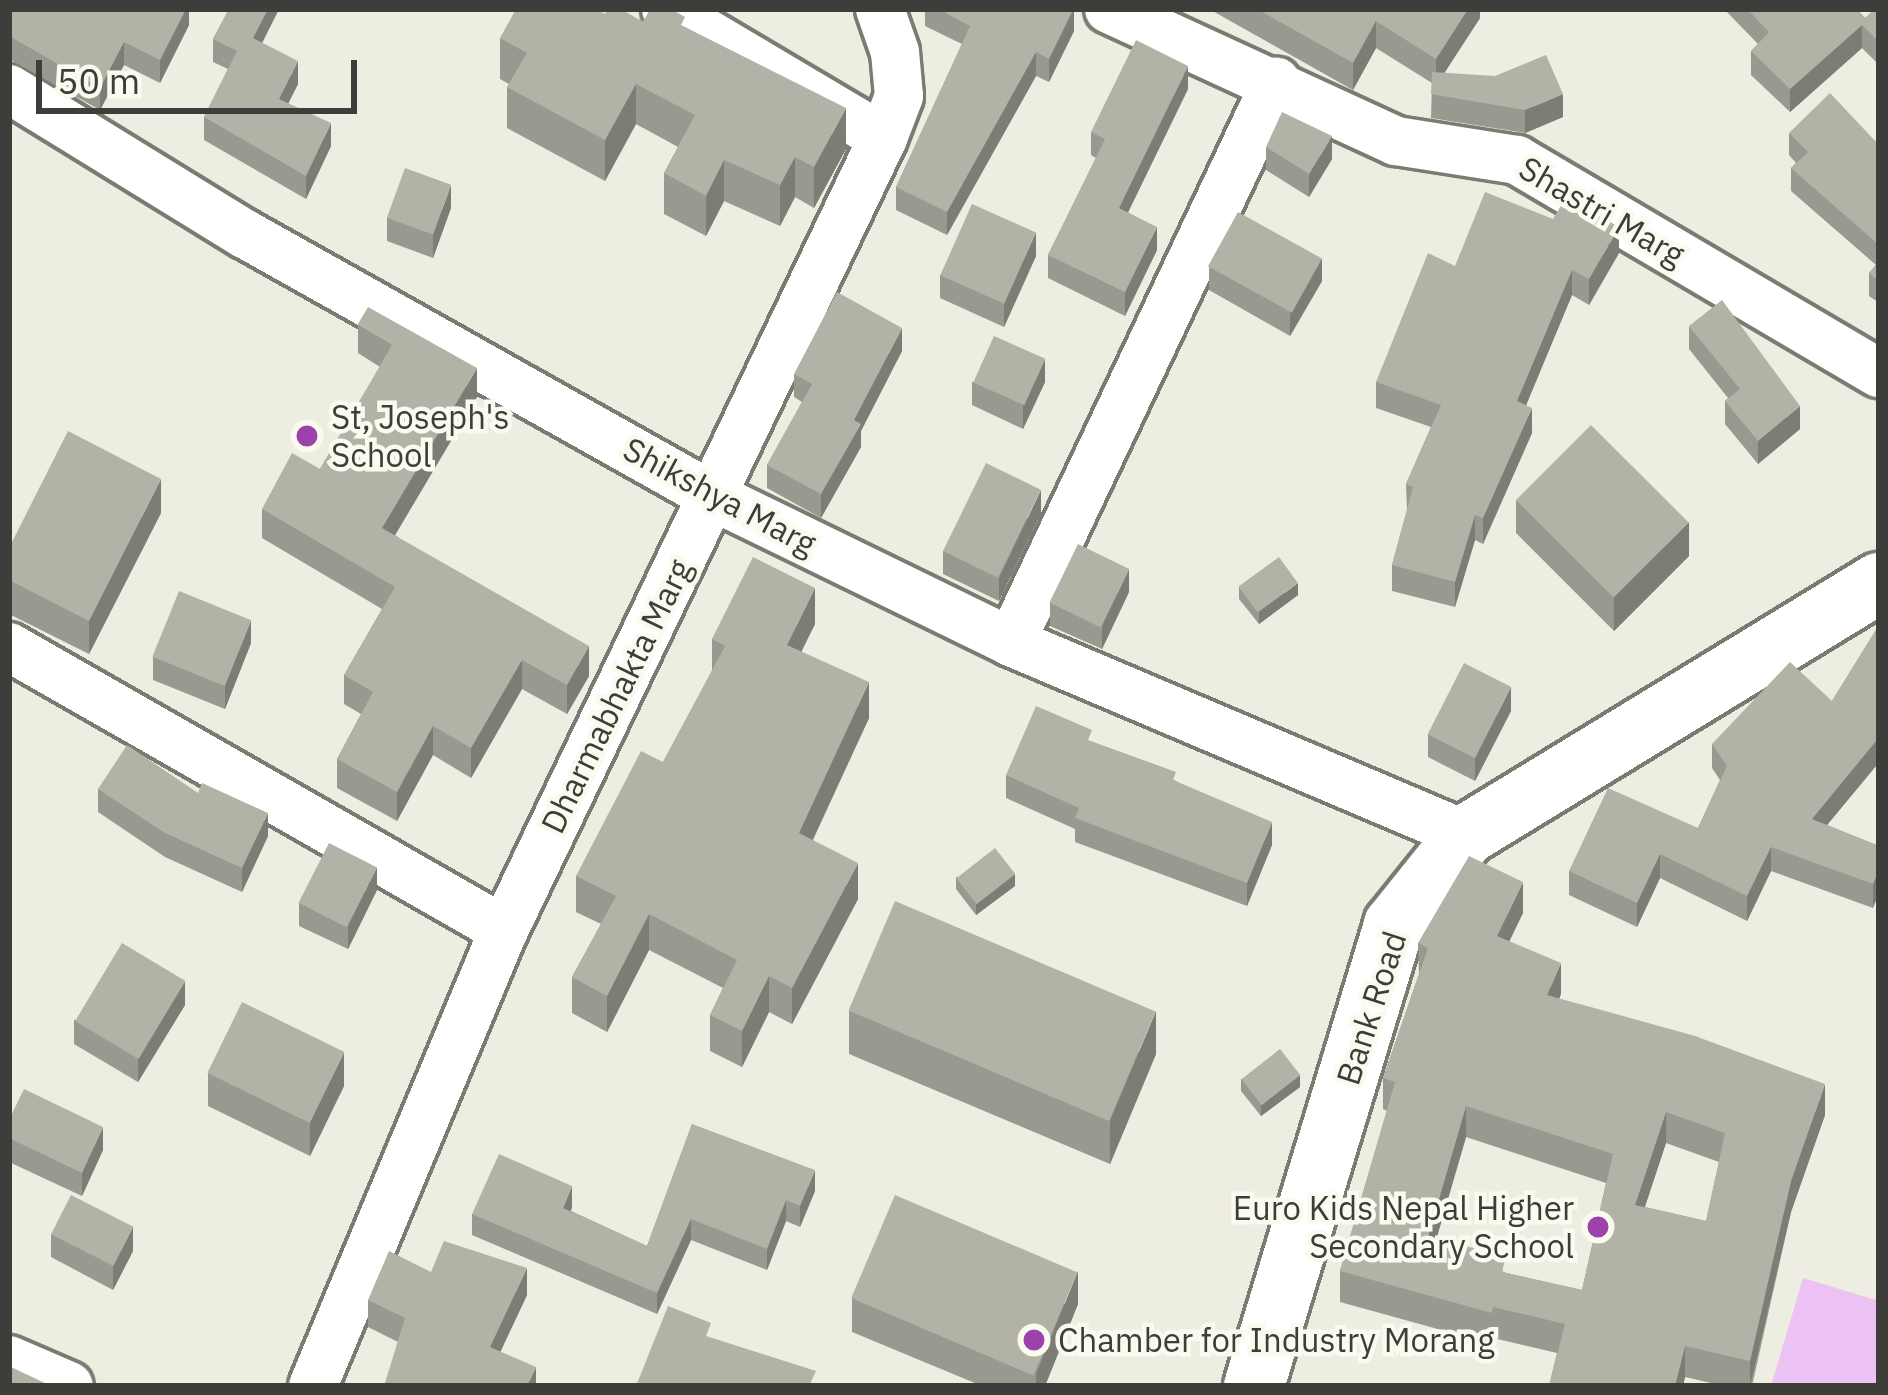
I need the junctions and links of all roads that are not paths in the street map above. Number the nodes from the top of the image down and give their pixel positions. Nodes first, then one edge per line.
1 (666, 9) edge
2 (880, 9) edge
3 (1109, 9) edge
4 (1276, 82) junction
5 (9, 89) edge
6 (884, 138) junction
7 (1879, 373) edge
8 (712, 496) junction
9 (1879, 583) edge
10 (1011, 642) junction
11 (9, 647) edge
12 (1466, 835) junction
13 (503, 930) junction
14 (9, 1360) edge
15 (69, 1386) edge
16 (313, 1386) edge
17 (1254, 1386) edge

1 - 6 street
2 - 6 street, Dharmabhakta Marg
3 - 4 street, Shastri Marg
4 - 7 street, Shastri Marg
4 - 10 street
5 - 8 street, Shikshya Marg
6 - 8 street, Dharmabhakta Marg
8 - 10 street, Shikshya Marg
8 - 13 street, Dharmabhakta Marg
9 - 12 main road, Bank Road
10 - 12 street, Shikshya Marg
11 - 13 street
12 - 17 main road, Bank Road
13 - 16 street, Dharmabhakta Marg
14 - 15 street

